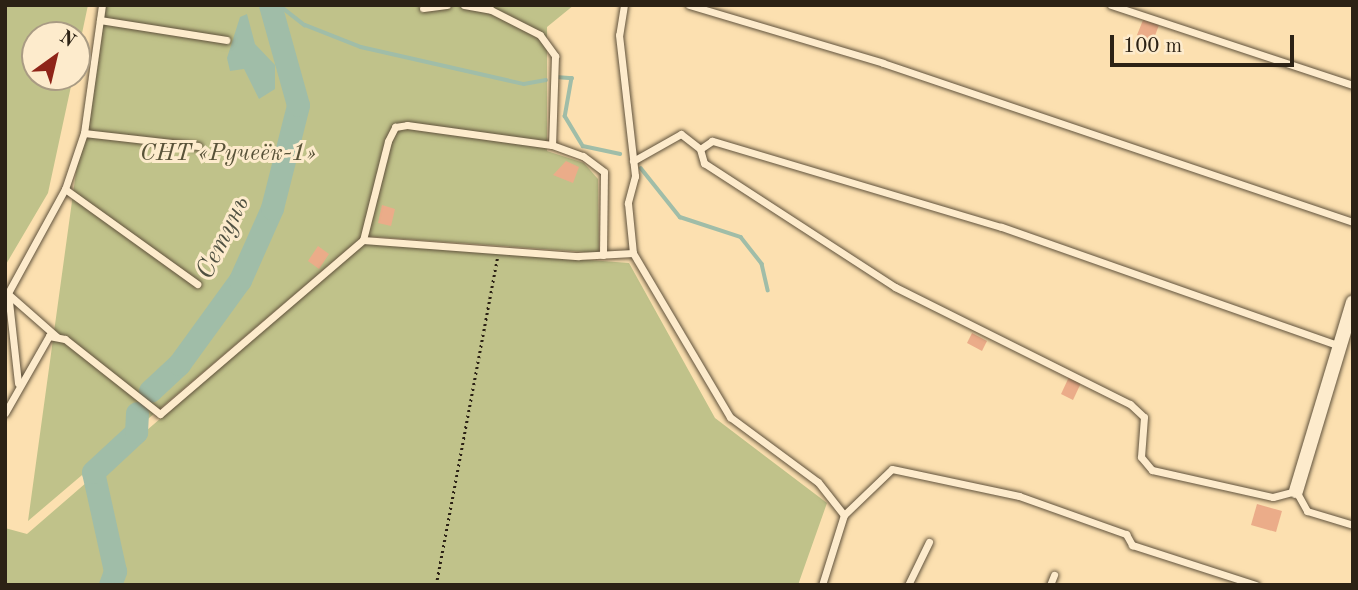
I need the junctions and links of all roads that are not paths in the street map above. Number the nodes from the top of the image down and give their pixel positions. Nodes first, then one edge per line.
1 (102, 5) edge
2 (447, 5) edge
3 (464, 5) edge
4 (624, 5) edge
5 (689, 5) edge
6 (1111, 5) edge
7 (423, 8) dead end
8 (100, 20) junction
9 (226, 40) dead end
10 (1353, 85) edge
11 (84, 132) junction
12 (552, 145) junction
13 (198, 146) dead end
14 (700, 149) junction
15 (632, 161) junction
16 (65, 188) junction
17 (1353, 222) edge
18 (363, 240) junction
19 (633, 253) junction
20 (603, 255) junction
21 (197, 284) dead end
22 (8, 293) junction
23 (1353, 302) edge
24 (1349, 324) edge
25 (58, 338) junction
26 (1337, 345) junction
27 (18, 384) junction
28 (5, 413) edge
29 (1296, 491) junction
30 (844, 515) junction
31 (1353, 525) edge
32 (929, 542) dead end
33 (1054, 575) dead end
34 (822, 585) edge
35 (908, 585) edge
36 (1050, 585) edge
37 (1256, 585) edge

1 - 8 lane
2 - 7 lane
3 - 12 lane
4 - 15 lane
5 - 17 lane
6 - 10 lane
8 - 9 lane
8 - 11 lane
11 - 13 lane
11 - 16 lane
12 - 18 lane
12 - 20 lane
14 - 15 lane
14 - 26 lane
14 - 29 lane
15 - 19 lane
16 - 21 lane
16 - 22 lane
18 - 20 lane
18 - 25 lane
19 - 20 lane
19 - 30 lane
22 - 25 lane
22 - 27 lane
23 - 24 street
24 - 26 street
25 - 27 lane
26 - 29 street
27 - 28 lane
29 - 31 lane
30 - 34 lane
30 - 37 lane
32 - 35 lane
33 - 36 lane

